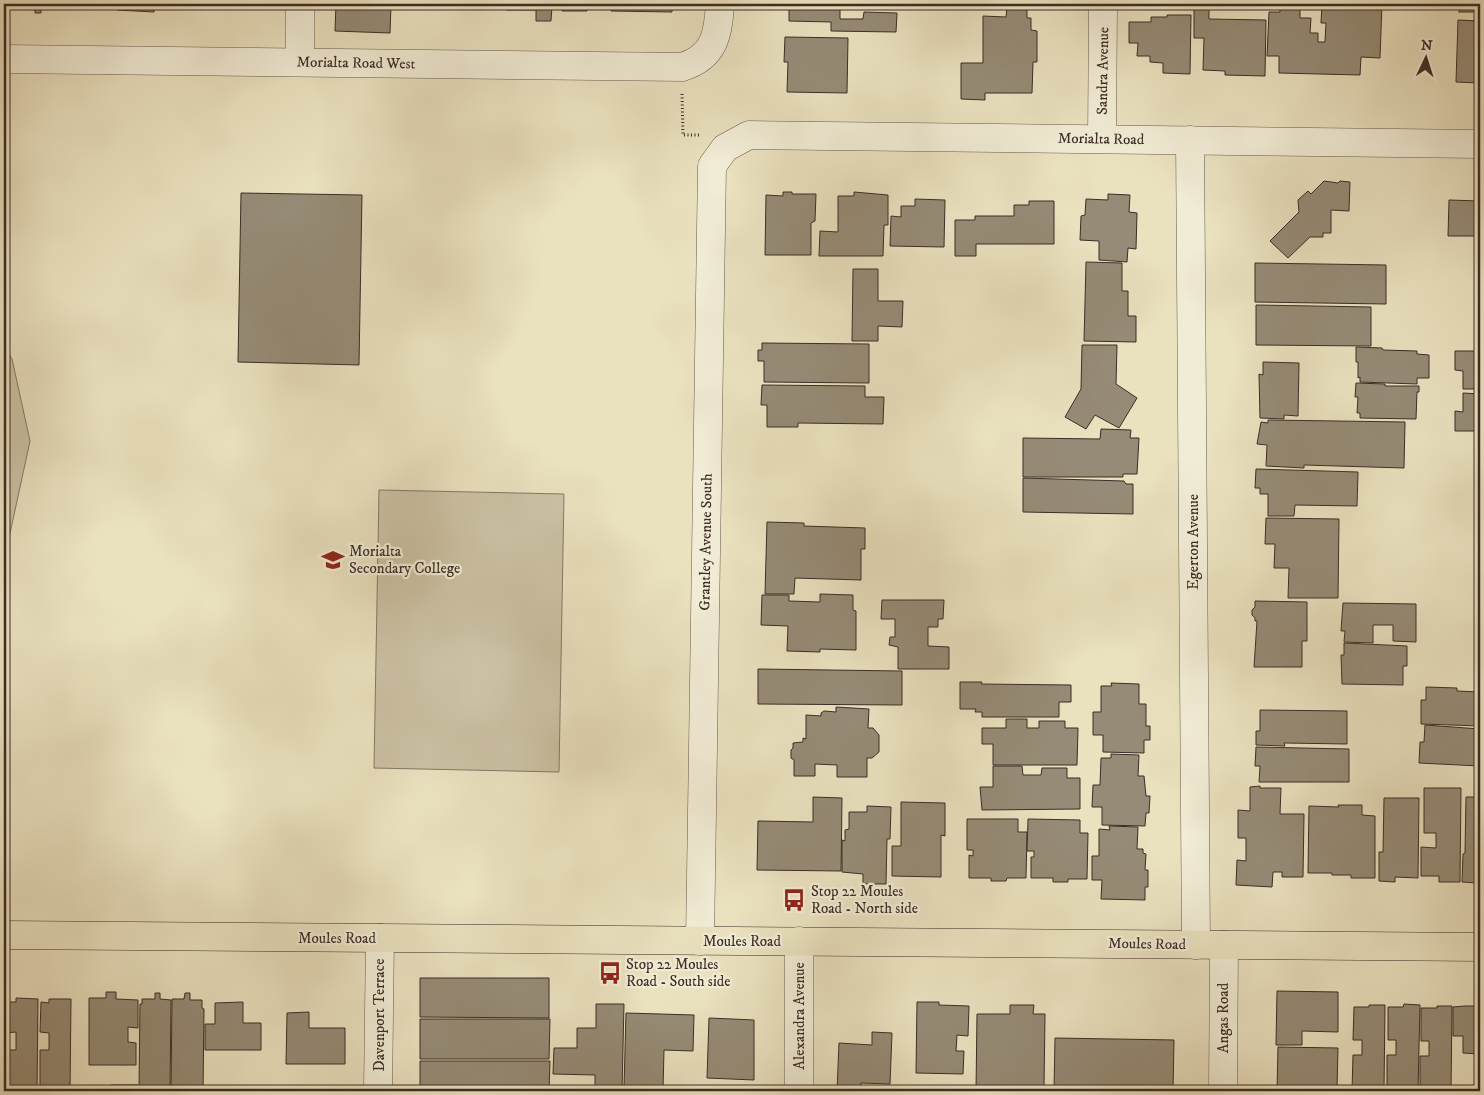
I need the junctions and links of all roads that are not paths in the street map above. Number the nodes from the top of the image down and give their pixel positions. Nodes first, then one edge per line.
1 (300, 4) edge
2 (720, 4) edge
3 (1103, 4) edge
4 (4, 59) edge
5 (300, 62) junction
6 (1102, 139) junction
7 (1190, 140) junction
8 (1480, 144) edge
9 (725, 148) joint
10 (4, 935) edge
11 (380, 938) junction
12 (700, 941) junction
13 (799, 941) junction
14 (1196, 945) junction
15 (1224, 945) junction
16 (1480, 947) edge
17 (378, 1091) edge
18 (799, 1091) edge
19 (1223, 1091) edge

1 - 5 street
2 - 5 street, Morialta Road West
3 - 6 street, Sandra Avenue
4 - 5 street, Morialta Road West
6 - 7 street, Morialta Road
6 - 9 street, Morialta Road
7 - 8 street, Morialta Road
7 - 14 street, Egerton Avenue
9 - 12 street, Grantley Avenue South
10 - 11 main road, Moules Road
11 - 12 main road, Moules Road
11 - 17 street, Davenport Terrace
12 - 13 main road, Moules Road
13 - 14 main road, Moules Road
13 - 18 street, Alexandra Avenue
14 - 15 main road, Moules Road
15 - 16 main road, Moules Road
15 - 19 street, Angas Road

